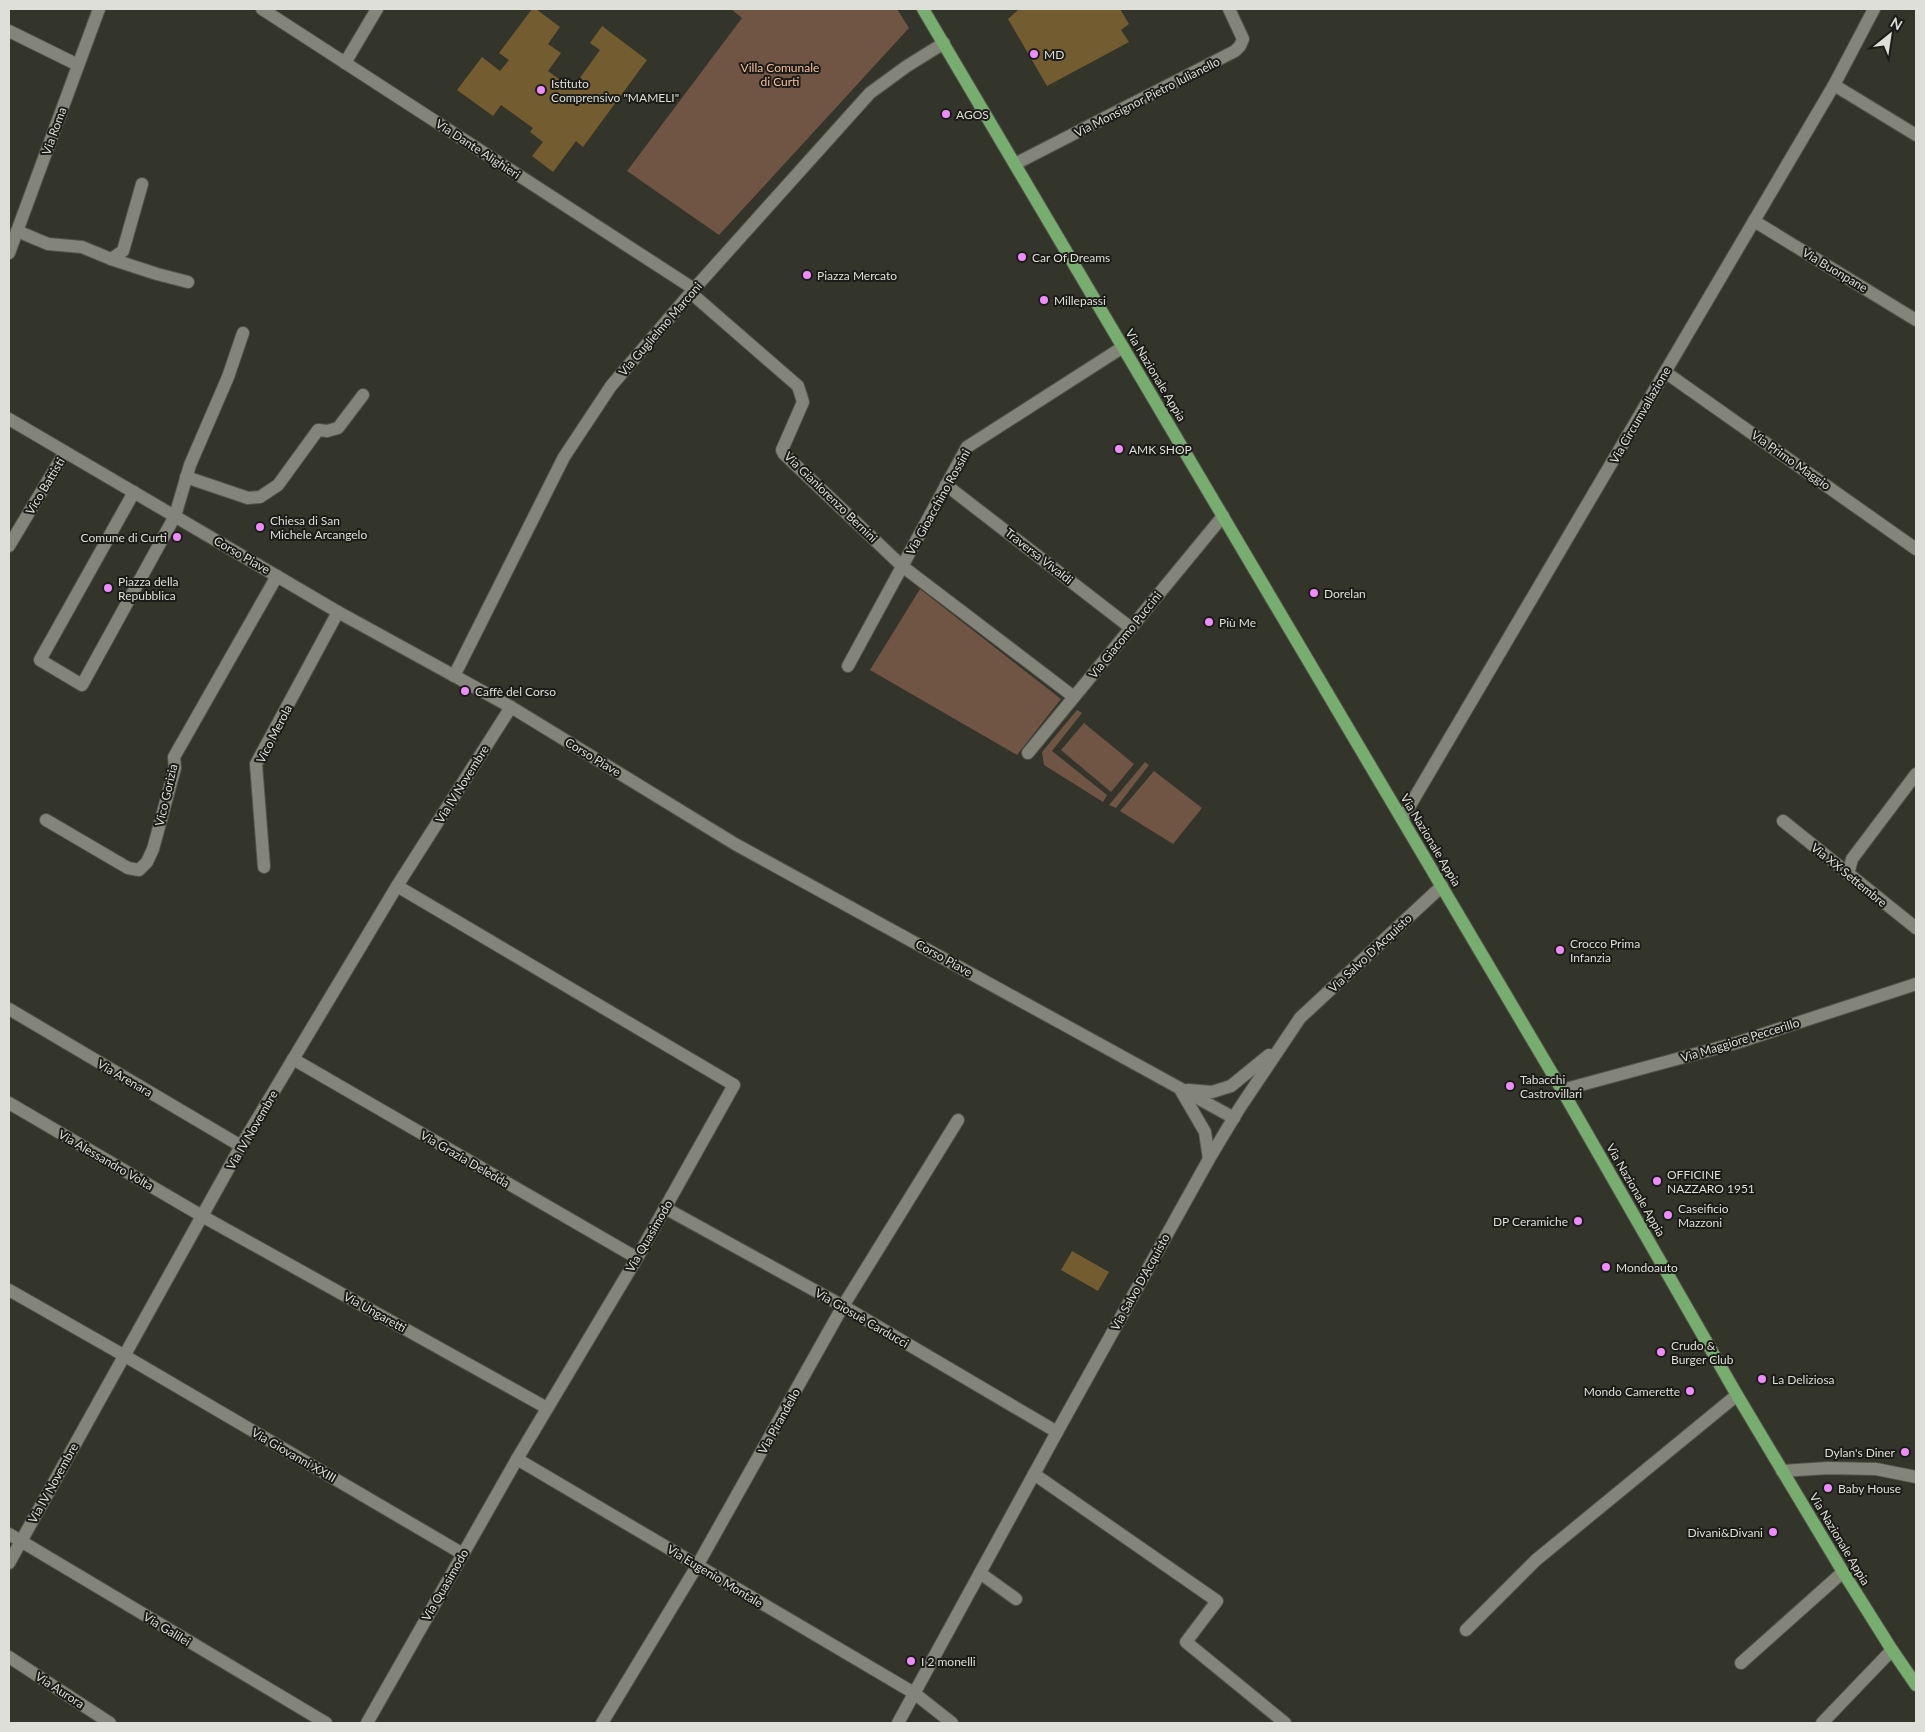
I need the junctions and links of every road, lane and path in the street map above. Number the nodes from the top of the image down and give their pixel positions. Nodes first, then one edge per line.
1 (99, 9) edge
2 (262, 9) edge
3 (377, 9) edge
4 (923, 9) edge
5 (1229, 9) edge
6 (1874, 9) edge
7 (9, 31) edge
8 (944, 43) junction
9 (345, 63) junction
10 (78, 65) junction
11 (1834, 85) junction
12 (1916, 135) edge
13 (1015, 164) junction
14 (142, 184) dead end
15 (1754, 221) junction
16 (17, 232) junction
17 (9, 253) edge
18 (111, 259) junction
19 (188, 282) dead end
20 (693, 291) junction
21 (1916, 320) edge
22 (243, 333) dead end
23 (1123, 347) junction
24 (1665, 372) junction
25 (363, 395) dead end
26 (9, 419) edge
27 (65, 452) junction
28 (186, 478) junction
29 (946, 485) junction
30 (134, 492) junction
31 (175, 516) junction
32 (1223, 516) junction
33 (9, 546) edge
34 (1916, 549) edge
35 (902, 566) junction
36 (277, 576) junction
37 (338, 612) junction
38 (1131, 628) junction
39 (848, 666) dead end
40 (454, 676) junction
41 (1074, 697) junction
42 (511, 707) junction
43 (1028, 753) dead end
44 (1916, 774) edge
45 (1402, 819) junction
46 (46, 820) dead end
47 (1782, 821) dead end
48 (264, 867) dead end
49 (1848, 874) junction
50 (398, 886) junction
51 (1442, 886) junction
52 (1916, 928) edge
53 (1916, 984) edge
54 (9, 1009) edge
55 (1285, 1040) junction
56 (293, 1060) junction
57 (1180, 1088) junction
58 (1562, 1090) junction
59 (9, 1103) edge
60 (1234, 1118) junction
61 (958, 1120) dead end
62 (241, 1146) junction
63 (1209, 1159) junction
64 (665, 1208) junction
65 (202, 1216) junction
66 (637, 1258) junction
67 (9, 1290) edge
68 (844, 1306) junction
69 (124, 1356) junction
70 (1737, 1395) junction
71 (547, 1408) junction
72 (1057, 1432) junction
73 (517, 1459) junction
74 (1782, 1471) junction
75 (1034, 1474) junction
76 (1916, 1476) edge
77 (9, 1534) edge
78 (21, 1542) junction
79 (463, 1554) junction
80 (9, 1563) edge
81 (697, 1566) junction
82 (1843, 1572) junction
83 (980, 1573) junction
84 (1016, 1599) dead end
85 (1466, 1630) dead end
86 (1892, 1650) junction
87 (9, 1657) edge
88 (1741, 1663) dead end
89 (1916, 1684) edge
90 (914, 1694) junction
91 (110, 1723) edge
92 (326, 1723) edge
93 (367, 1723) edge
94 (602, 1723) edge
95 (898, 1723) edge
96 (952, 1723) edge
97 (1285, 1723) edge
98 (1822, 1723) edge

1 - 10 street, Via Roma
2 - 9 street, Via Dante Alighieri
3 - 9 street
4 - 8 main road, Via Nazionale Appia
5 - 13 street, Via Monsignor Pietro Iulianello
6 - 11 street, Via Circumvallazione
7 - 10 street
8 - 13 main road, Via Nazionale Appia
8 - 20 street, Via Guglielmo Marconi
9 - 20 street, Via Dante Alighieri
10 - 16 street, Via Roma
11 - 12 street
11 - 15 street, Via Circumvallazione
13 - 23 main road, Via Nazionale Appia
14 - 18 street
15 - 21 street, Via Buonpane
15 - 24 street, Via Circumvallazione
16 - 17 street, Via Roma
16 - 18 street
18 - 19 street
20 - 35 street, Via Gianlorenzo Bernini
20 - 40 street, Via Guglielmo Marconi
22 - 28 street
23 - 29 street, Via Gioacchino Rossini
23 - 32 main road, Via Nazionale Appia
24 - 34 street, Via Primo Maggio
24 - 45 street, Via Circumvallazione
25 - 28 street
26 - 27 street, Corso Piave
27 - 30 street, Corso Piave
27 - 33 street, Vico Battisti
28 - 31 street
29 - 35 street, Via Gioacchino Rossini
29 - 38 street, Traversa Vivaldi
30 - 31 street, Corso Piave
30 - 31 street
31 - 36 street, Corso Piave
32 - 38 street, Via Giacomo Puccini
32 - 45 main road, Via Nazionale Appia
35 - 39 street, Via Gioacchino Rossini
35 - 41 street
36 - 37 street, Corso Piave
36 - 46 street, Vico Gorizia
37 - 40 street, Corso Piave
37 - 48 street, Vico Merola
38 - 41 street, Via Giacomo Puccini
40 - 42 street, Corso Piave
41 - 43 street, Via Giacomo Puccini
42 - 50 street, Via IV Novembre
42 - 57 street, Corso Piave
44 - 49 street
45 - 51 main road, Via Nazionale Appia
47 - 49 street, Via XX Settembre
49 - 52 street, Via XX Settembre
50 - 56 street, Via IV Novembre
50 - 64 street, Via Quasimodo
51 - 55 street, Via Salvo D'Acquisto
51 - 58 main road, Via Nazionale Appia
53 - 58 street, Via Maggiore Peccerillo
54 - 62 street, Via Arenara
55 - 57 street, Corso Piave
55 - 60 street, Via Salvo D'Acquisto
56 - 62 street, Via IV Novembre
56 - 66 street, Via Grazia Deledda
57 - 60 street, Corso Piave
57 - 63 street
58 - 70 main road, Via Nazionale Appia
59 - 65 street, Via Alessandro Volta
60 - 63 street, Via Salvo D'Acquisto
61 - 68 street, Via Pirandello
62 - 65 street, Via IV Novembre
63 - 72 street, Via Salvo D'Acquisto
64 - 66 street, Via Quasimodo
64 - 68 street, Via Giosuè Carducci
65 - 69 street, Via IV Novembre
65 - 71 street, Via Ungaretti
66 - 71 street, Via Quasimodo
67 - 69 street, Via Giovanni XXIII
68 - 72 street, Via Giosuè Carducci
68 - 81 street, Via Pirandello
69 - 78 street, Via IV Novembre
69 - 79 street, Via Giovanni XXIII
70 - 74 main road, Via Nazionale Appia
70 - 85 street
71 - 73 street, Via Quasimodo
72 - 75 street, Via Salvo D'Acquisto
73 - 79 street, Via Quasimodo
73 - 81 street, Via Eugenio Montale
74 - 76 street
74 - 82 main road, Via Nazionale Appia
75 - 83 street, Via Salvo D'Acquisto
75 - 97 street
77 - 78 street, Via Galilei
78 - 80 street, Via IV Novembre
78 - 92 street, Via Galilei
79 - 93 street, Via Quasimodo
81 - 90 street, Via Eugenio Montale
81 - 94 street, Via Pirandello
82 - 86 main road, Via Nazionale Appia
82 - 88 street
83 - 84 street
83 - 90 street, Via Salvo D'Acquisto
86 - 89 main road, Via Nazionale Appia
86 - 98 street
87 - 91 street, Via Aurora
90 - 95 street, Via Salvo D'Acquisto
90 - 96 street, Via Eugenio Montale

